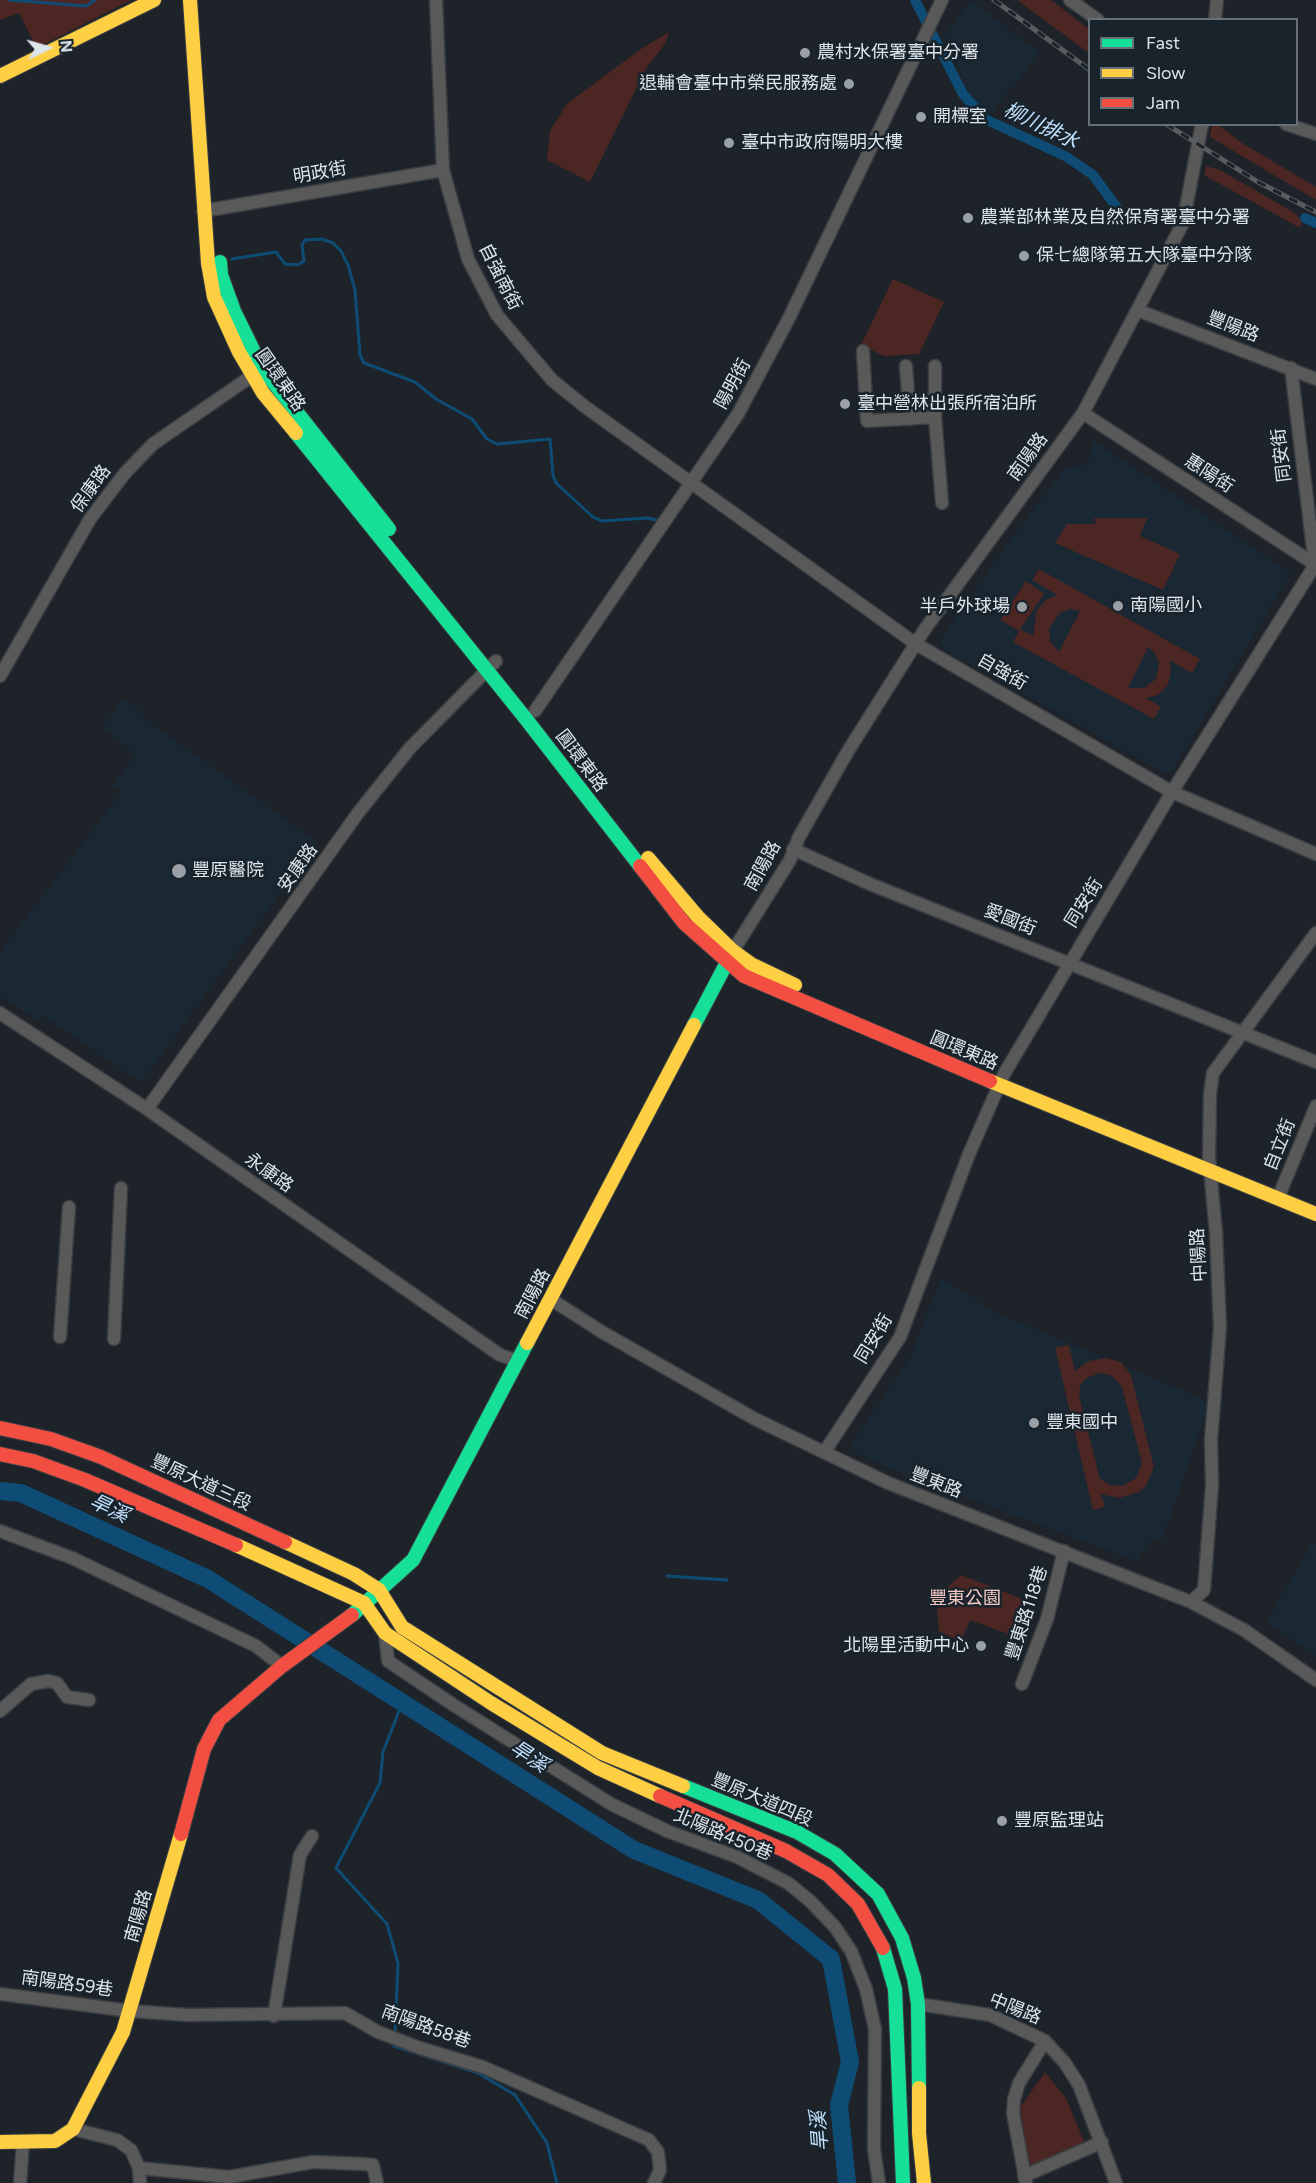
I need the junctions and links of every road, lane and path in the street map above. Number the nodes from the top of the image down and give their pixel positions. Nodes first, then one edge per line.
1 (154, 0) edge
2 (190, 0) edge
3 (202, 0) edge
4 (436, 0) edge
5 (942, 0) edge
6 (1070, 0) edge
7 (1217, 0) edge
8 (1095, 18) edge
9 (1215, 18) edge
10 (0, 76) edge
11 (1202, 126) edge
12 (1292, 126) edge
13 (1316, 134) edge
14 (443, 170) junction
15 (208, 210) junction
16 (1137, 310) junction
17 (863, 351) dead end
18 (906, 366) dead end
19 (935, 366) dead end
20 (1291, 368) junction
21 (257, 372) junction
22 (1316, 379) edge
23 (1083, 413) junction
24 (935, 417) junction
25 (910, 418) junction
26 (692, 484) junction
27 (942, 503) dead end
28 (1316, 565) edge
29 (916, 644) junction
30 (491, 665) junction
31 (0, 676) edge
32 (531, 715) junction
33 (1172, 792) junction
34 (793, 849) junction
35 (1316, 854) edge
36 (1316, 933) edge
37 (730, 957) junction
38 (1068, 963) junction
39 (0, 1013) edge
40 (1243, 1034) junction
41 (1316, 1062) edge
42 (1001, 1080) junction
43 (1316, 1106) edge
44 (147, 1109) junction
45 (1209, 1165) junction
46 (121, 1188) dead end
47 (1280, 1193) junction
48 (1316, 1201) edge
49 (69, 1208) dead end
50 (1316, 1214) edge
51 (552, 1300) junction
52 (60, 1337) dead end
53 (114, 1338) dead end
54 (518, 1361) junction
55 (0, 1428) edge
56 (825, 1451) junction
57 (0, 1454) edge
58 (0, 1531) edge
59 (1064, 1551) junction
60 (379, 1590) junction
61 (1191, 1602) junction
62 (364, 1603) junction
63 (385, 1634) junction
64 (285, 1664) junction
65 (1316, 1680) edge
66 (1022, 1684) dead end
67 (89, 1700) dead end
68 (0, 1711) edge
69 (312, 1836) dead end
70 (0, 1994) edge
71 (918, 2004) junction
72 (130, 2011) junction
73 (273, 2016) junction
74 (1045, 2041) junction
75 (73, 2129) junction
76 (0, 2142) edge
77 (23, 2142) junction
78 (1102, 2142) junction
79 (139, 2168) junction
80 (251, 2178) edge
81 (1025, 2180) edge
82 (20, 2183) edge
83 (140, 2183) edge
84 (377, 2183) edge
85 (654, 2183) edge
86 (879, 2183) edge
87 (903, 2183) edge
88 (924, 2183) edge
89 (1116, 2183) edge

1 - 10 street
2 - 15 street, 圓環東路
3 - 15 street, 圓環東路
4 - 14 street, 自強南街
5 - 26 street, 陽明街
6 - 8 street
7 - 9 street
11 - 16 street, 南陽路
12 - 13 street
14 - 15 street, 明政街
14 - 26 street, 自強南街
15 - 21 street, 圓環東路
16 - 20 street, 豐陽路
16 - 23 street, 南陽路
17 - 25 street
18 - 25 street
19 - 24 street
20 - 22 street, 豐陽路
20 - 28 street, 同安街
21 - 30 street, 圓環東路
21 - 31 street, 保康路
23 - 28 street, 惠陽街
23 - 29 street, 南陽路
24 - 25 street
24 - 27 street
26 - 29 street, 自強街
26 - 32 street, 陽明街
28 - 33 street, 同安街
29 - 33 street, 自強街
29 - 34 street, 南陽路
30 - 32 street, 圓環東路
30 - 44 street, 安康路
32 - 37 street, 圓環東路
33 - 35 street, 自強街
33 - 38 street, 同安街
34 - 37 street, 南陽路
34 - 38 street, 愛國街
36 - 40 street, 中陽路
37 - 42 street, 圓環東路
37 - 51 street, 南陽路
38 - 40 street, 愛國街
38 - 42 street, 同安街
39 - 44 street, 永康路
40 - 41 street, 愛國街
40 - 45 street, 中陽路
42 - 45 street, 圓環東路
42 - 56 street, 同安街
43 - 47 street, 自立街
44 - 54 street, 永康路
45 - 47 street, 圓環東路
45 - 61 street, 中陽路
46 - 53 street
47 - 48 street, 圓環東路
47 - 50 street, 圓環東路
49 - 52 street
51 - 54 street, 南陽路
51 - 56 street, 豐東路
54 - 60 street, 南陽路
55 - 60 street, 豐原大道三段
56 - 59 street, 豐東路
57 - 62 street
58 - 64 street
59 - 61 street, 豐東路
59 - 66 street, 豐東路118巷
60 - 62 street, 南陽路
60 - 71 street, 豐原大道四段
61 - 65 street, 豐東路
62 - 63 street, 豐原大道四段
62 - 64 street, 南陽路
63 - 86 street, 北陽路450巷
63 - 87 street, 豐原大道四段
64 - 72 street, 南陽路
67 - 68 street
69 - 73 street
70 - 72 street, 南陽路59巷
71 - 74 street, 中陽路
71 - 88 street, 豐原大道四段
72 - 73 street, 南陽路58巷
72 - 75 street, 南陽路
73 - 85 street, 南陽路58巷
74 - 78 street, 中陽路
74 - 81 street
75 - 77 street
75 - 79 street
76 - 77 street
77 - 82 street
78 - 81 street
78 - 89 street, 中陽路
79 - 80 street
79 - 83 street
80 - 84 street

